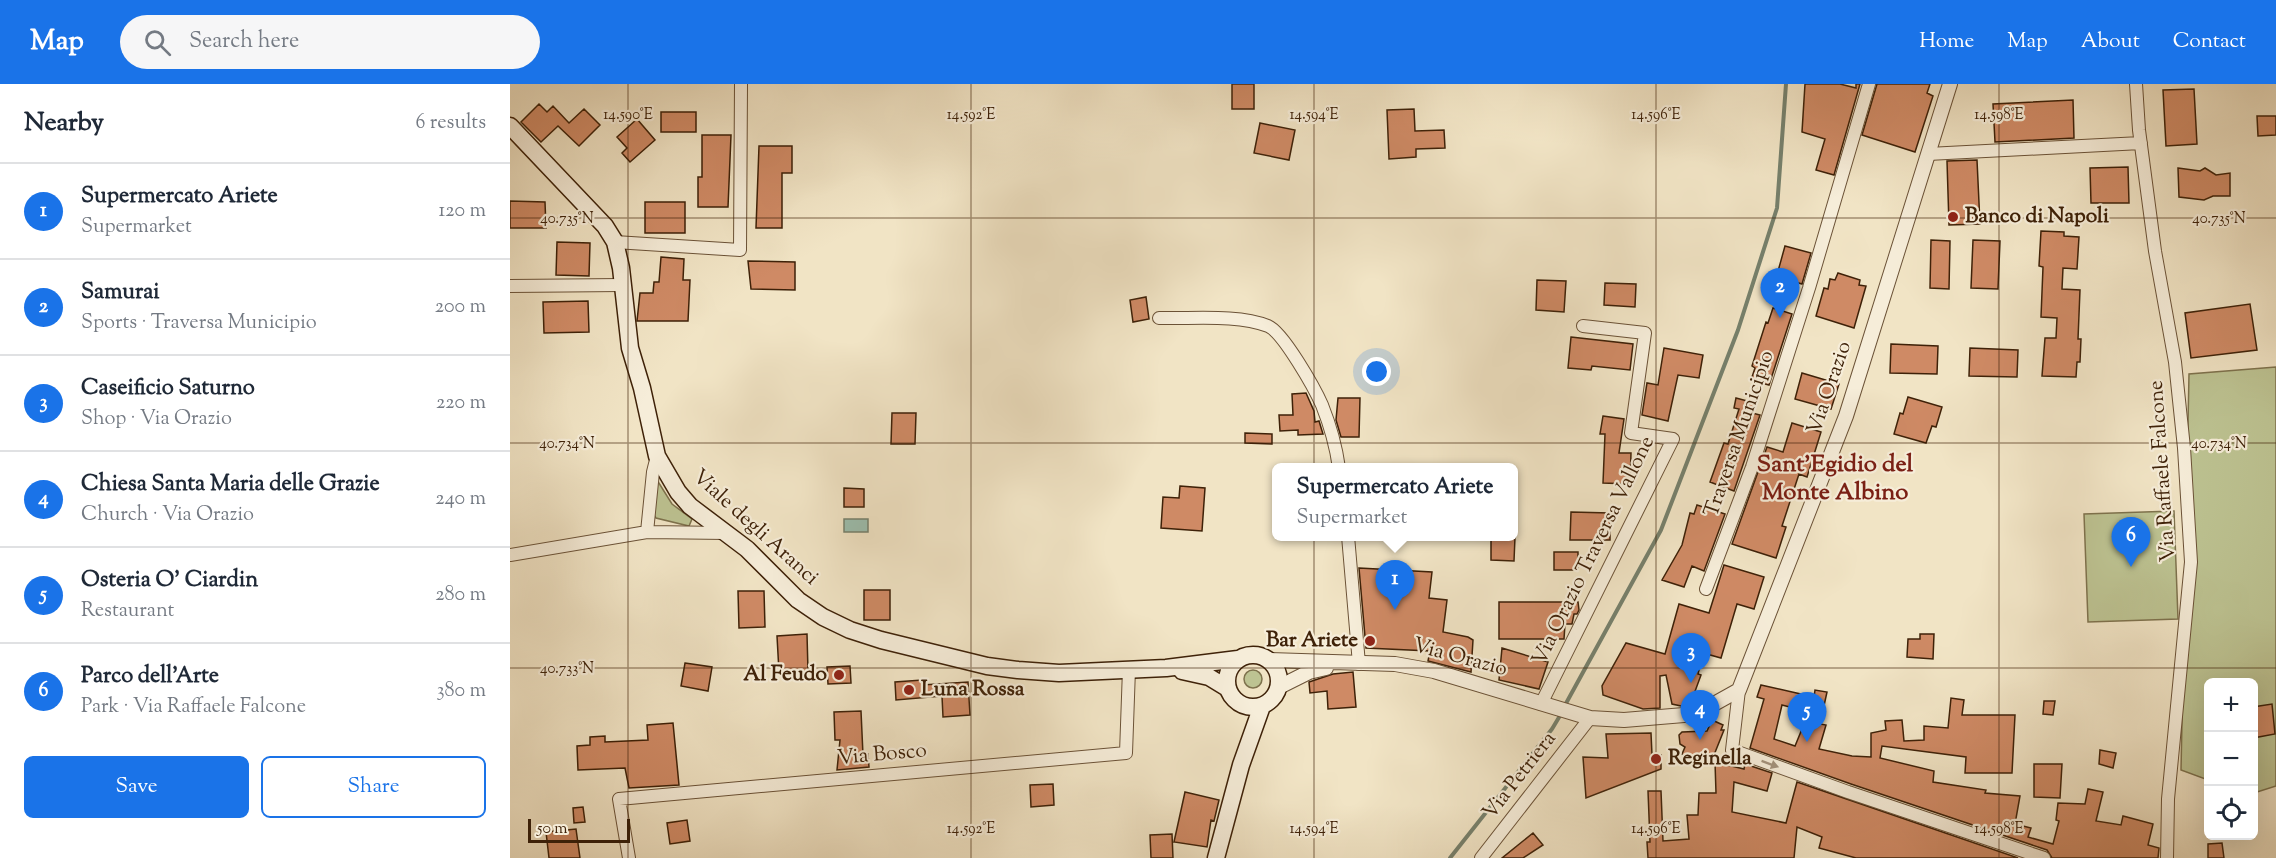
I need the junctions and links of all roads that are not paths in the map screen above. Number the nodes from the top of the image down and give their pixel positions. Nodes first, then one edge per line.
1 (741, 84) edge
2 (1869, 84) edge
3 (1950, 84) edge
4 (2136, 84) edge
5 (510, 126) edge
6 (2141, 144) junction
7 (1929, 154) junction
8 (615, 242) junction
9 (622, 285) junction
10 (510, 286) edge
11 (1159, 318) dead end
12 (1583, 326) dead end
13 (657, 456) junction
14 (1338, 463) edge
15 (647, 532) junction
16 (727, 533) junction
17 (1348, 541) edge
18 (510, 555) edge
19 (1706, 588) dead end
20 (1238, 659) junction
21 (1269, 660) junction
22 (1354, 664) junction
23 (1166, 668) junction
24 (1129, 669) junction
25 (1279, 687) junction
26 (1227, 688) junction
27 (1739, 690) junction
28 (1240, 704) junction
29 (1541, 704) junction
30 (1262, 706) junction
31 (1590, 718) junction
32 (1241, 765) junction
33 (629, 858) edge
34 (1216, 858) edge
35 (1481, 858) edge
36 (2044, 858) edge
37 (2167, 858) edge

1 - 8 street
2 - 19 street, Traversa Municipio
3 - 7 street, Via Orazio
4 - 6 street, Via Raffaele Falcone
5 - 8 main road, Viale degli Aranci
6 - 7 street
6 - 37 street, Via Raffaele Falcone
7 - 27 street, Via Orazio
8 - 9 main road, Viale degli Aranci
9 - 10 street
9 - 13 main road, Viale degli Aranci
11 - 14 street
12 - 29 street, Via Orazio Traversa Vallone
13 - 15 street
13 - 16 main road, Viale degli Aranci
15 - 16 street
15 - 18 street
16 - 24 main road, Viale degli Aranci
17 - 22 street
20 - 21 main road
20 - 23 main road
20 - 26 main road
21 - 22 street
21 - 25 main road
22 - 25 street
22 - 29 street, Via Orazio
23 - 24 main road, Viale degli Aranci
23 - 26 main road
24 - 33 street, Via Bosco
25 - 30 main road
26 - 28 main road
27 - 31 street
27 -> 36 street
28 - 30 main road
28 - 32 main road
29 - 31 street, Via Orazio
30 - 32 main road
31 - 35 street, Via Petriera
32 - 34 main road

